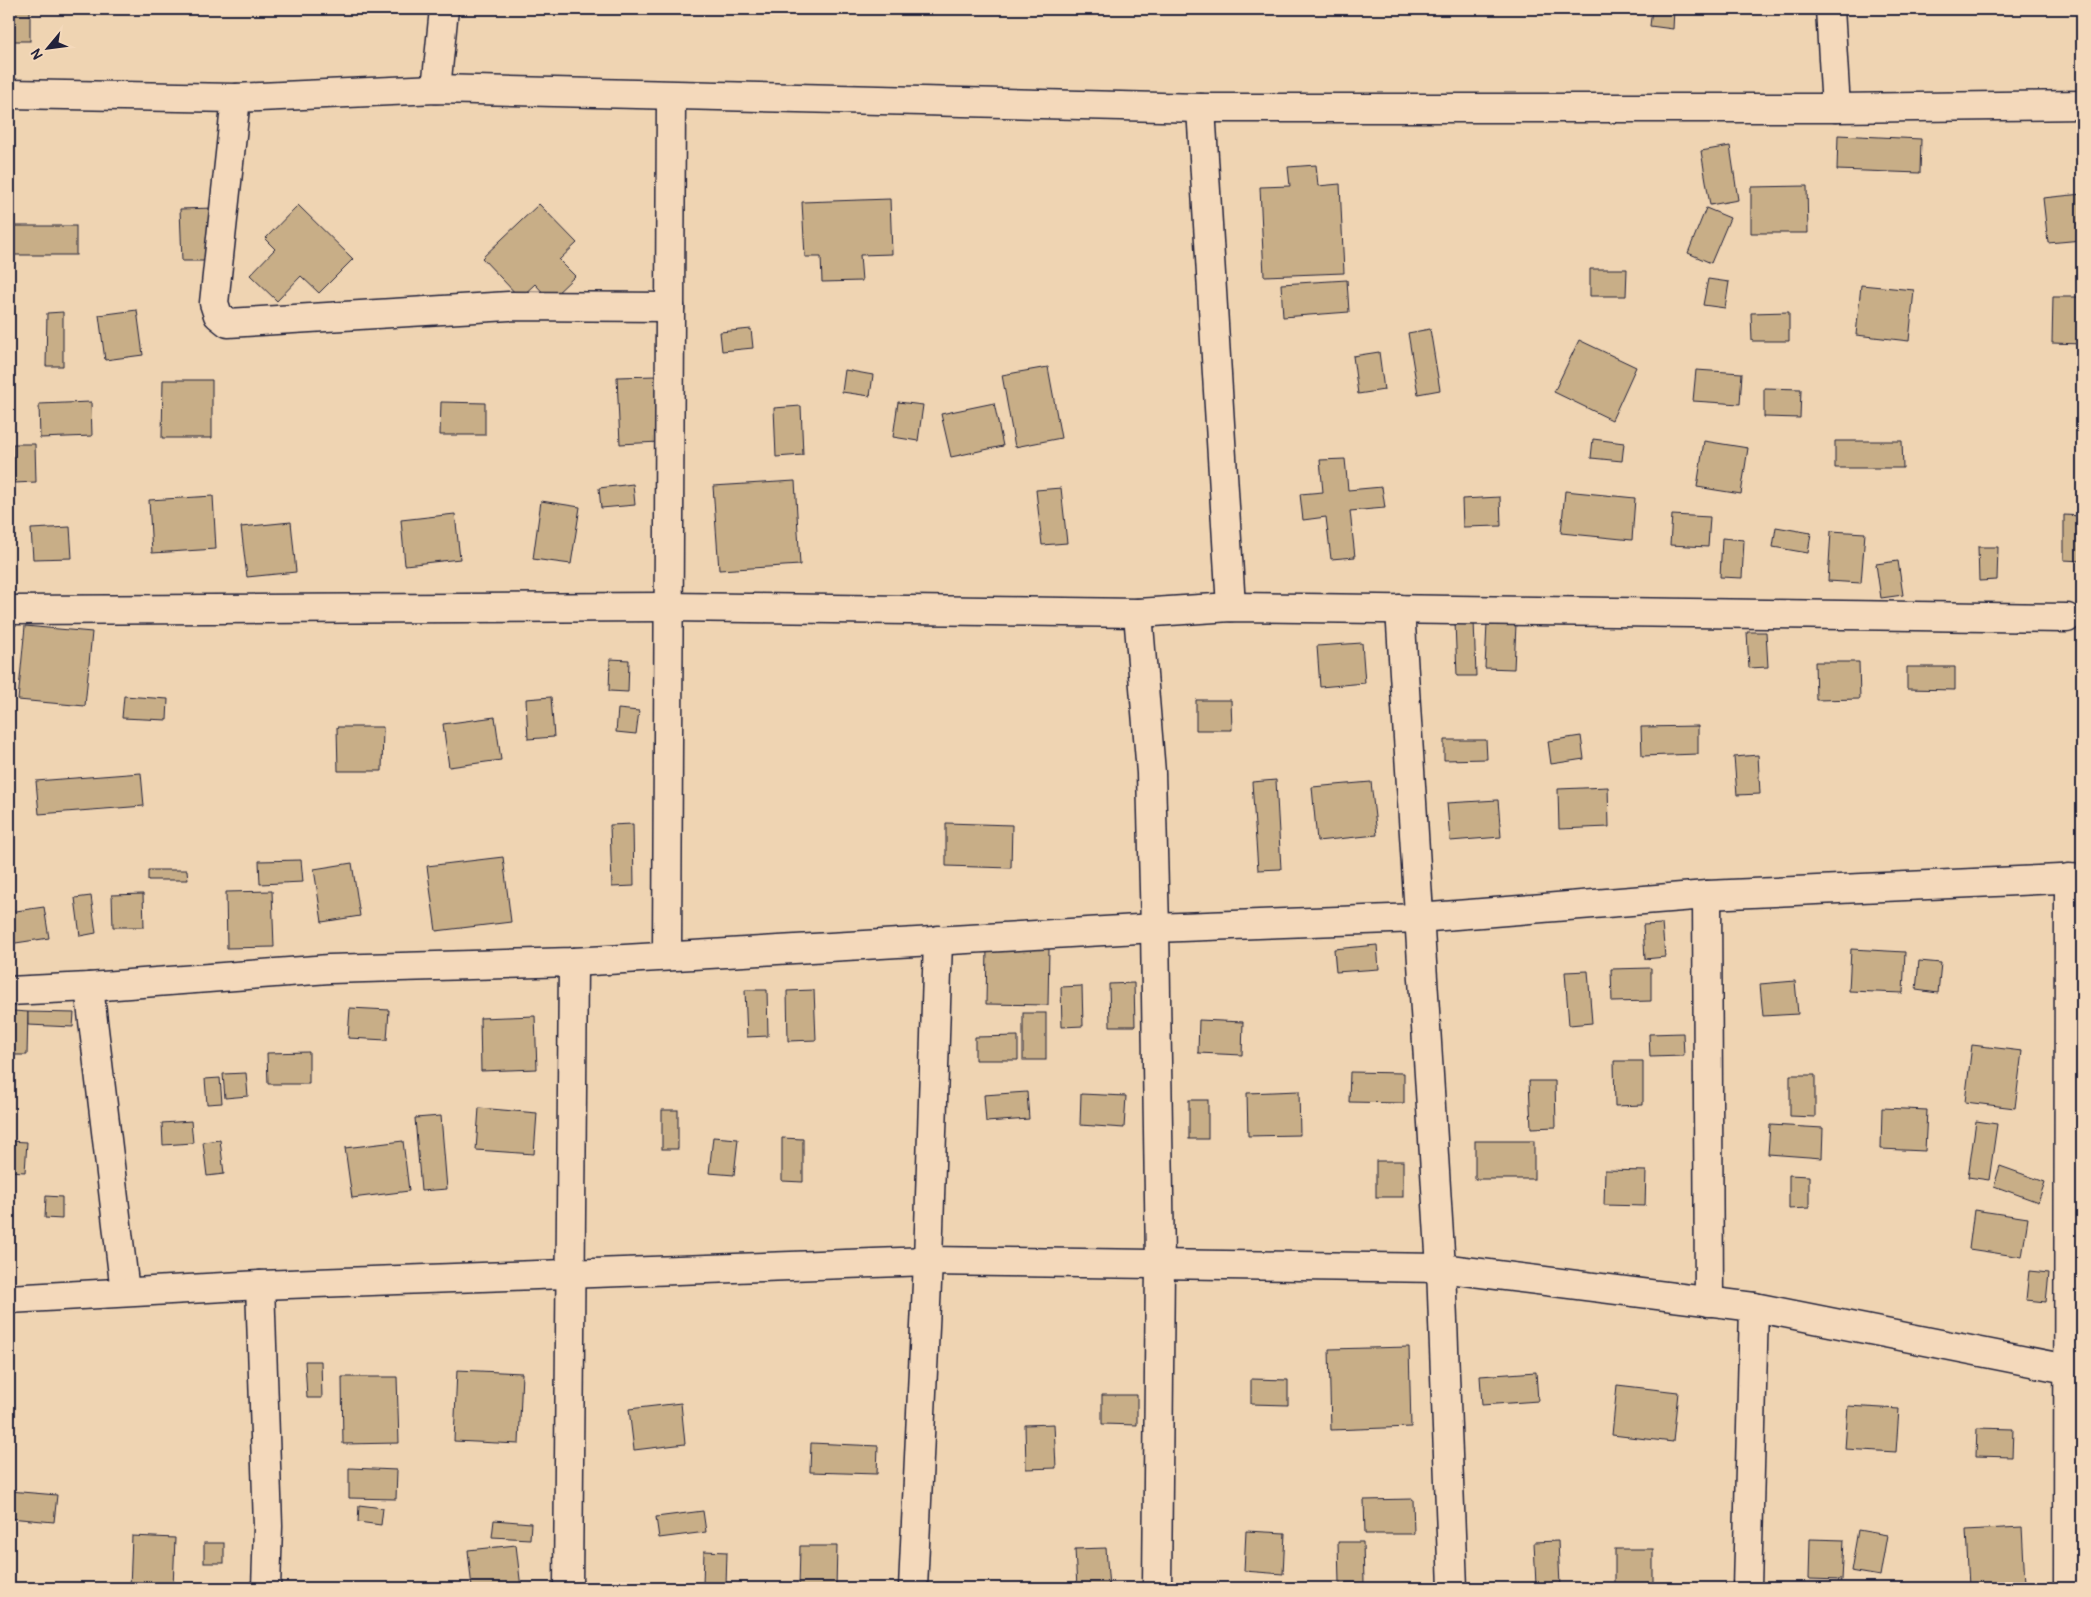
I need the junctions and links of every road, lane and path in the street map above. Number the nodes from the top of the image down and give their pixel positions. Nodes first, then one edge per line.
1 (444, 9) edge
2 (1830, 9) edge
3 (436, 89) junction
4 (9, 94) edge
5 (671, 96) junction
6 (236, 98) junction
7 (2082, 105) edge
8 (1201, 108) junction
9 (1836, 108) junction
10 (670, 307) junction
11 (668, 607) junction
12 (1231, 607) junction
13 (1400, 609) junction
14 (9, 610) edge
15 (1138, 613) junction
16 (2067, 618) dead end
17 (2076, 878) edge
18 (1707, 894) junction
19 (1418, 918) junction
20 (1155, 928) junction
21 (938, 940) junction
22 (667, 956) junction
23 (573, 962) junction
24 (89, 987) junction
25 (9, 991) edge
26 (928, 1261) junction
27 (1160, 1263) junction
28 (1441, 1268) junction
29 (571, 1275) junction
30 (260, 1285) junction
31 (125, 1292) junction
32 (9, 1298) edge
33 (1709, 1302) junction
34 (1754, 1307) junction
35 (2075, 1371) edge
36 (266, 1588) edge
37 (568, 1588) edge
38 (913, 1588) edge
39 (1157, 1588) edge
40 (1453, 1588) edge
41 (1747, 1588) edge
42 (2068, 1588) edge

1 - 3 street
2 - 9 street
3 - 5 street
3 - 6 street
4 - 6 street
5 - 8 street
5 - 10 street
6 - 10 street
7 - 9 street
8 - 9 street
8 - 12 street
10 - 11 street
11 - 14 street
11 - 15 street
11 - 22 street
12 - 13 street
12 - 15 street
13 - 16 street
13 - 19 street
15 - 20 street
17 - 18 street
17 - 35 street
18 - 19 street
18 - 33 street
19 - 20 street
19 - 28 street
20 - 21 street
20 - 27 street
21 - 22 street
21 - 26 street
22 - 23 street
23 - 24 street
23 - 29 street
24 - 25 street
24 - 31 street
26 - 27 street
26 - 29 street
26 - 38 street
27 - 28 street
27 - 39 street
28 - 33 street
28 - 40 street
29 - 30 street
29 - 37 street
30 - 31 street
30 - 36 street
31 - 32 street
33 - 34 street
34 - 35 street
34 - 41 street
35 - 42 street

